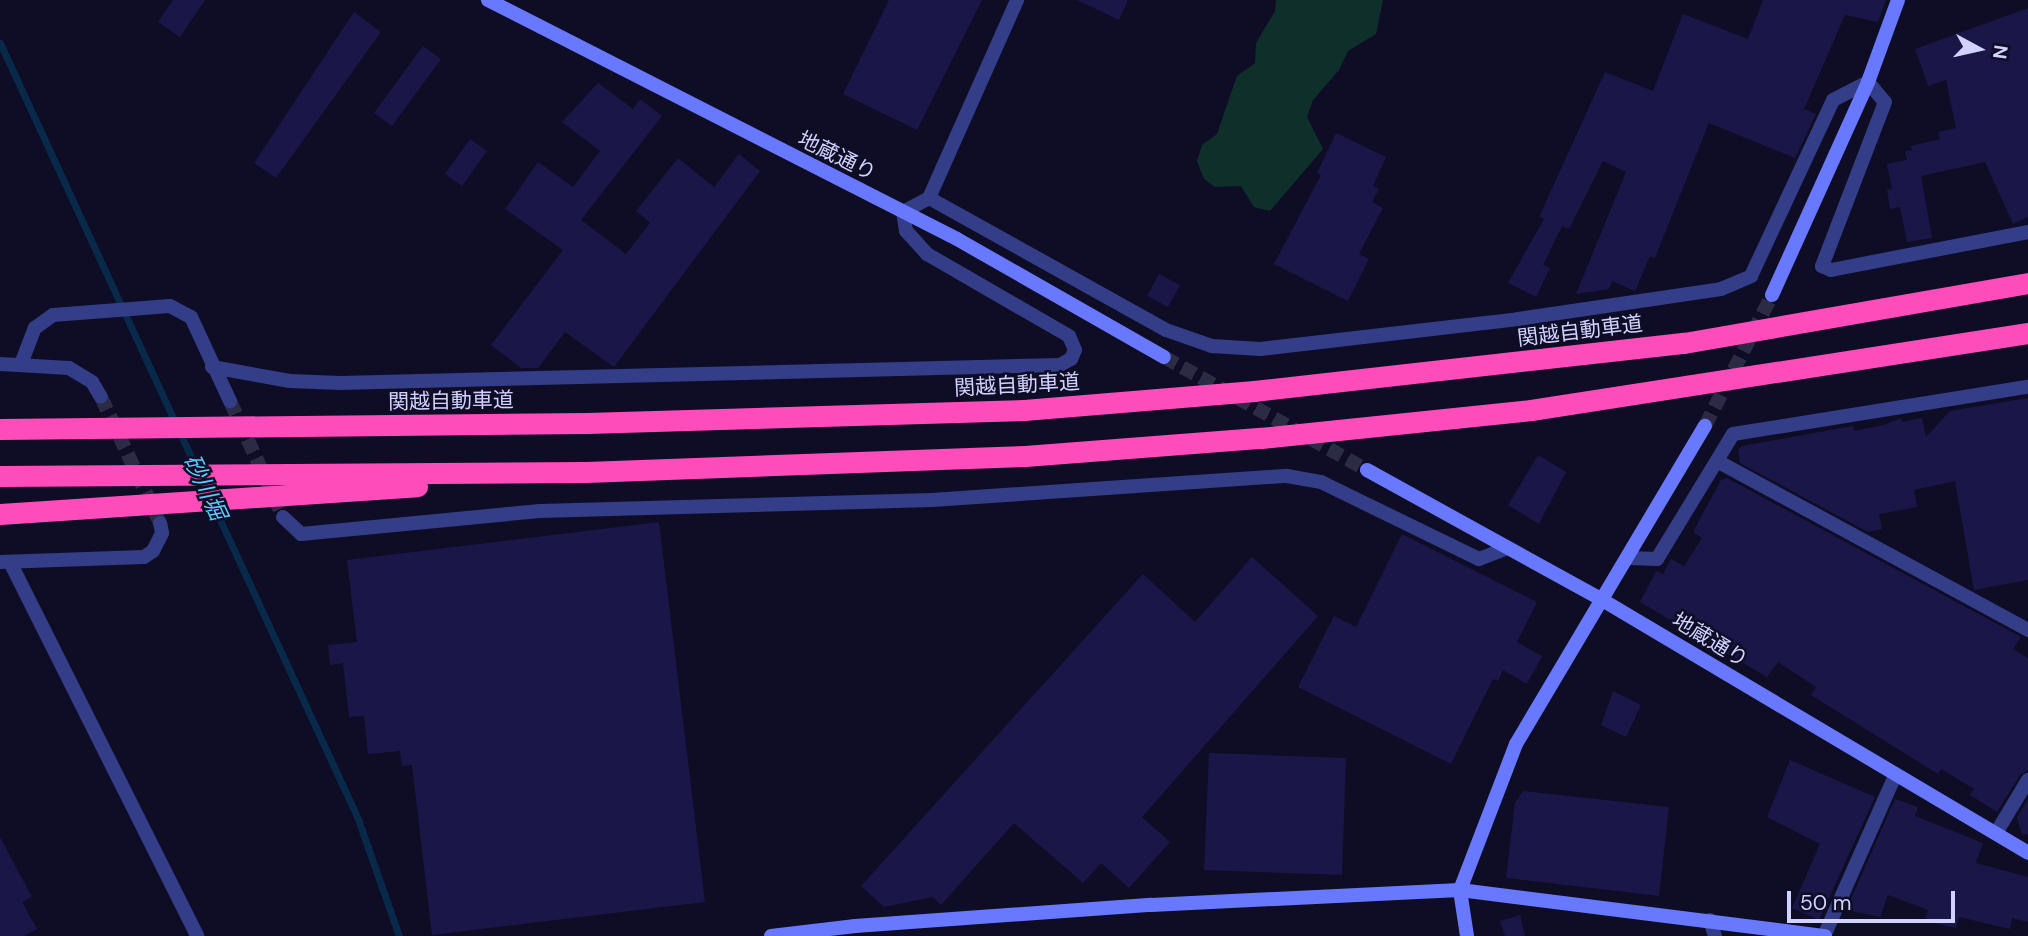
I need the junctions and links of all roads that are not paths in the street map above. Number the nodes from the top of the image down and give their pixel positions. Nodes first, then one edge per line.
1 (488, 0) edge
2 (1017, 0) edge
3 (1898, 0) edge
4 (1868, 82) junction
5 (929, 198) junction
6 (903, 212) junction
7 (2028, 232) edge
8 (2028, 283) edge
9 (1772, 295) tunnel mouth
10 (2028, 333) edge
11 (1164, 357) tunnel mouth
12 (0, 364) edge
13 (21, 364) junction
14 (212, 367) junction
15 (2028, 387) edge
16 (101, 397) tunnel mouth
17 (230, 401) tunnel mouth
18 (1704, 426) tunnel mouth
19 (0, 429) edge
20 (1717, 461) junction
21 (1367, 470) tunnel mouth
22 (586, 472) junction
23 (0, 476) edge
24 (0, 514) edge
25 (162, 514) junction
26 (283, 517) tunnel mouth
27 (1507, 548) junction
28 (1629, 558) junction
29 (5, 562) edge
30 (1604, 601) junction
31 (2028, 630) edge
32 (1895, 776) junction
33 (2028, 780) edge
34 (1996, 833) junction
35 (2028, 853) edge
36 (1460, 890) junction
37 (1710, 920) junction
38 (197, 936) edge
39 (771, 936) edge
40 (1468, 936) edge
41 (1715, 936) edge
42 (1824, 936) edge

1 - 6 street, 地蔵通り
2 - 5 street
3 - 4 street
4 - 5 street
4 - 7 street
4 - 9 street
5 - 6 street
6 - 11 street, 地蔵通り
6 - 14 street
8 - 19 highway, 関越自動車道
10 - 22 highway
12 - 13 street
13 - 14 street
13 - 16 street
14 - 17 street
15 - 20 street
18 - 28 street
20 - 28 street
20 - 31 street
21 - 27 street, 地蔵通り
22 - 23 highway
22 - 25 highway
24 - 25 highway
25 - 29 street
26 - 27 street
27 - 30 street, 地蔵通り
28 - 30 street
29 - 38 street
30 - 32 street, 地蔵通り
30 - 36 street
32 - 34 street, 地蔵通り
32 - 42 street
33 - 34 street
34 - 35 street, 地蔵通り
36 - 37 street
36 - 39 street
36 - 40 street
37 - 41 street
37 - 42 street

